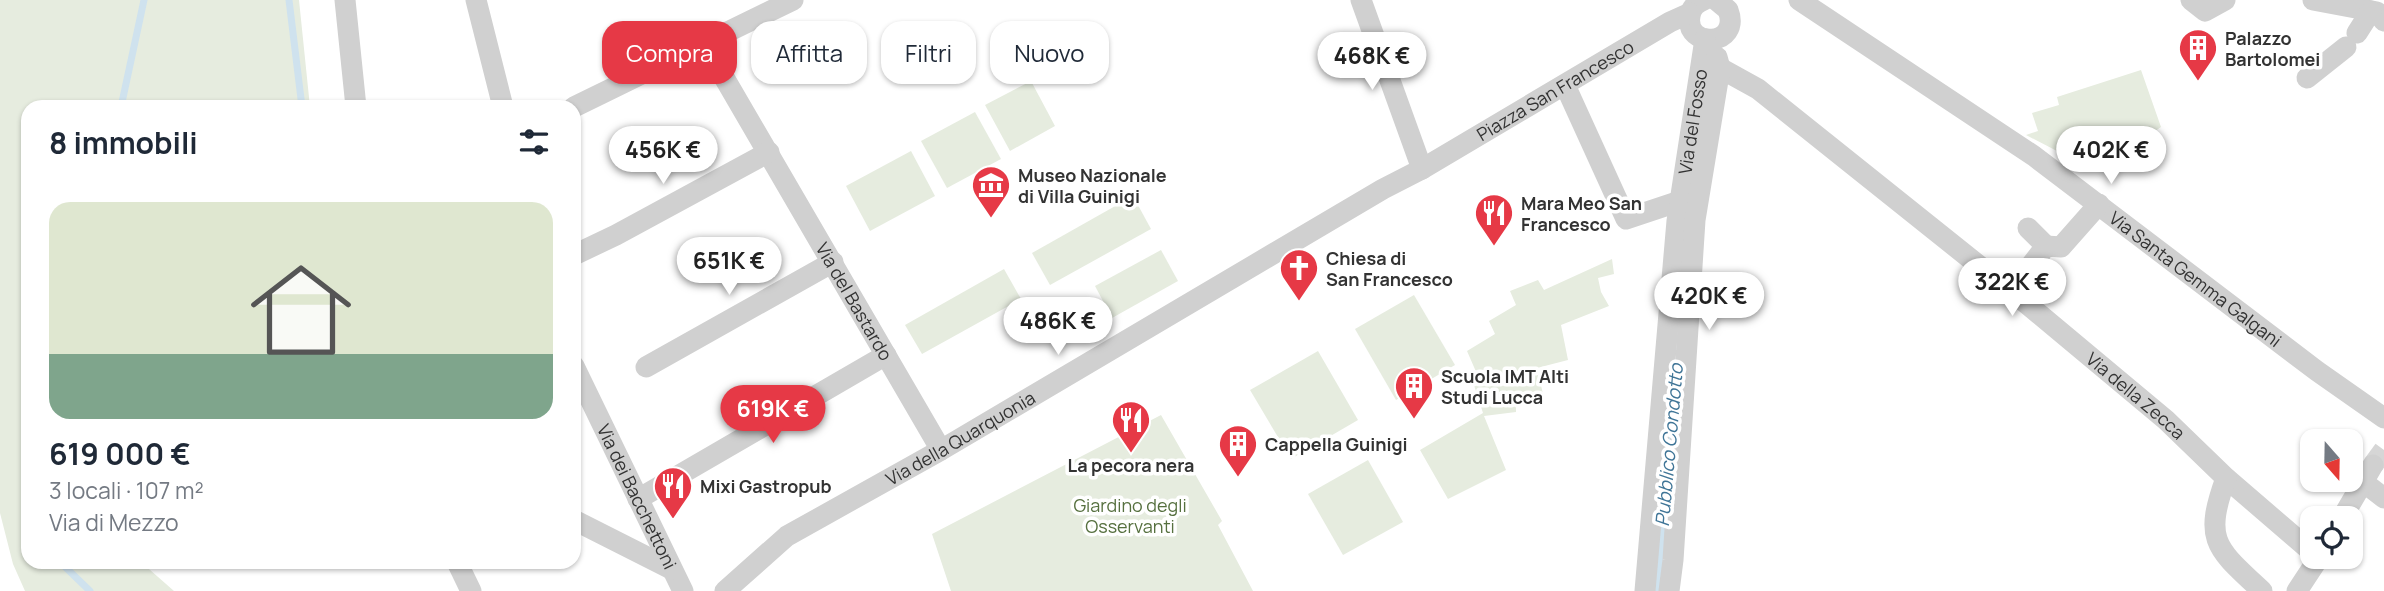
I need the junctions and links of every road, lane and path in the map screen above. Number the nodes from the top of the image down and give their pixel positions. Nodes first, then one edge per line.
1 (345, 0) edge
2 (475, 0) edge
3 (793, 0) edge
4 (1361, 0) edge
5 (1799, 0) edge
6 (2191, 0) edge
7 (2225, 0) edge
8 (2314, 0) edge
9 (1714, 3) edge
10 (2379, 14) edge
11 (737, 27) edge
12 (1709, 40) junction
13 (1720, 68) junction
14 (2307, 78) dead end
15 (621, 84) edge
16 (728, 84) edge
17 (1565, 85) junction
18 (355, 100) edge
19 (501, 100) edge
20 (581, 104) edge
21 (769, 152) junction
22 (1422, 169) junction
23 (1689, 201) junction
24 (2099, 204) junction
25 (2028, 228) dead end
26 (2046, 246) junction
27 (581, 252) edge
28 (833, 262) junction
29 (2011, 291) junction
30 (886, 355) junction
31 (646, 368) dead end
32 (581, 381) edge
33 (2384, 418) edge
34 (941, 450) junction
35 (2226, 478) junction
36 (2384, 498) edge
37 (638, 499) junction
38 (2349, 506) edge
39 (581, 524) edge
40 (2300, 541) edge
41 (1661, 561) junction
42 (460, 569) edge
43 (671, 569) junction
44 (2310, 569) edge
45 (471, 591) edge
46 (683, 591) edge
47 (725, 591) edge
48 (1645, 591) edge
49 (1669, 591) edge
50 (2262, 591) edge
51 (2297, 591) edge

1 - 18 street
2 - 19 street
3 - 11 street
4 - 22 street
5 - 24 street, Via Santa Gemma Galgani
6 - 7 street
8 - 10 street
9 - 12 street
9 - 12 street
9 - 17 street, Piazza San Francesco
10 - 14 street
12 - 13 street, Via del Fosso
12 - 23 street, Via del Fosso
13 - 23 street, Via del Fosso
13 - 29 street, Via della Zecca
15 - 20 street
16 - 21 street, Via del Bastardo
17 - 22 street, Piazza San Francesco
17 - 23 street
21 - 27 street
21 - 28 street, Via del Bastardo
22 - 34 street, Via della Quarquonia
23 - 41 street, Via del Fosso
24 - 26 street
24 - 33 street, Via Santa Gemma Galgani
25 - 26 street
26 - 29 street
28 - 30 street, Via del Bastardo
28 - 31 street
29 - 35 street, Via della Zecca
30 - 34 street, Via del Bastardo
30 - 37 street
32 - 37 street, Via dei Bacchettoni
34 - 47 street, Via della Quarquonia
35 - 40 street, Via della Zecca
35 - 50 street
36 - 38 street
37 - 43 street, Via dei Bacchettoni
39 - 43 street
41 - 48 street, Via del Fosso
41 - 49 street, Via del Fosso
42 - 45 street
43 - 46 street, Via dei Bacchettoni
44 - 51 street

